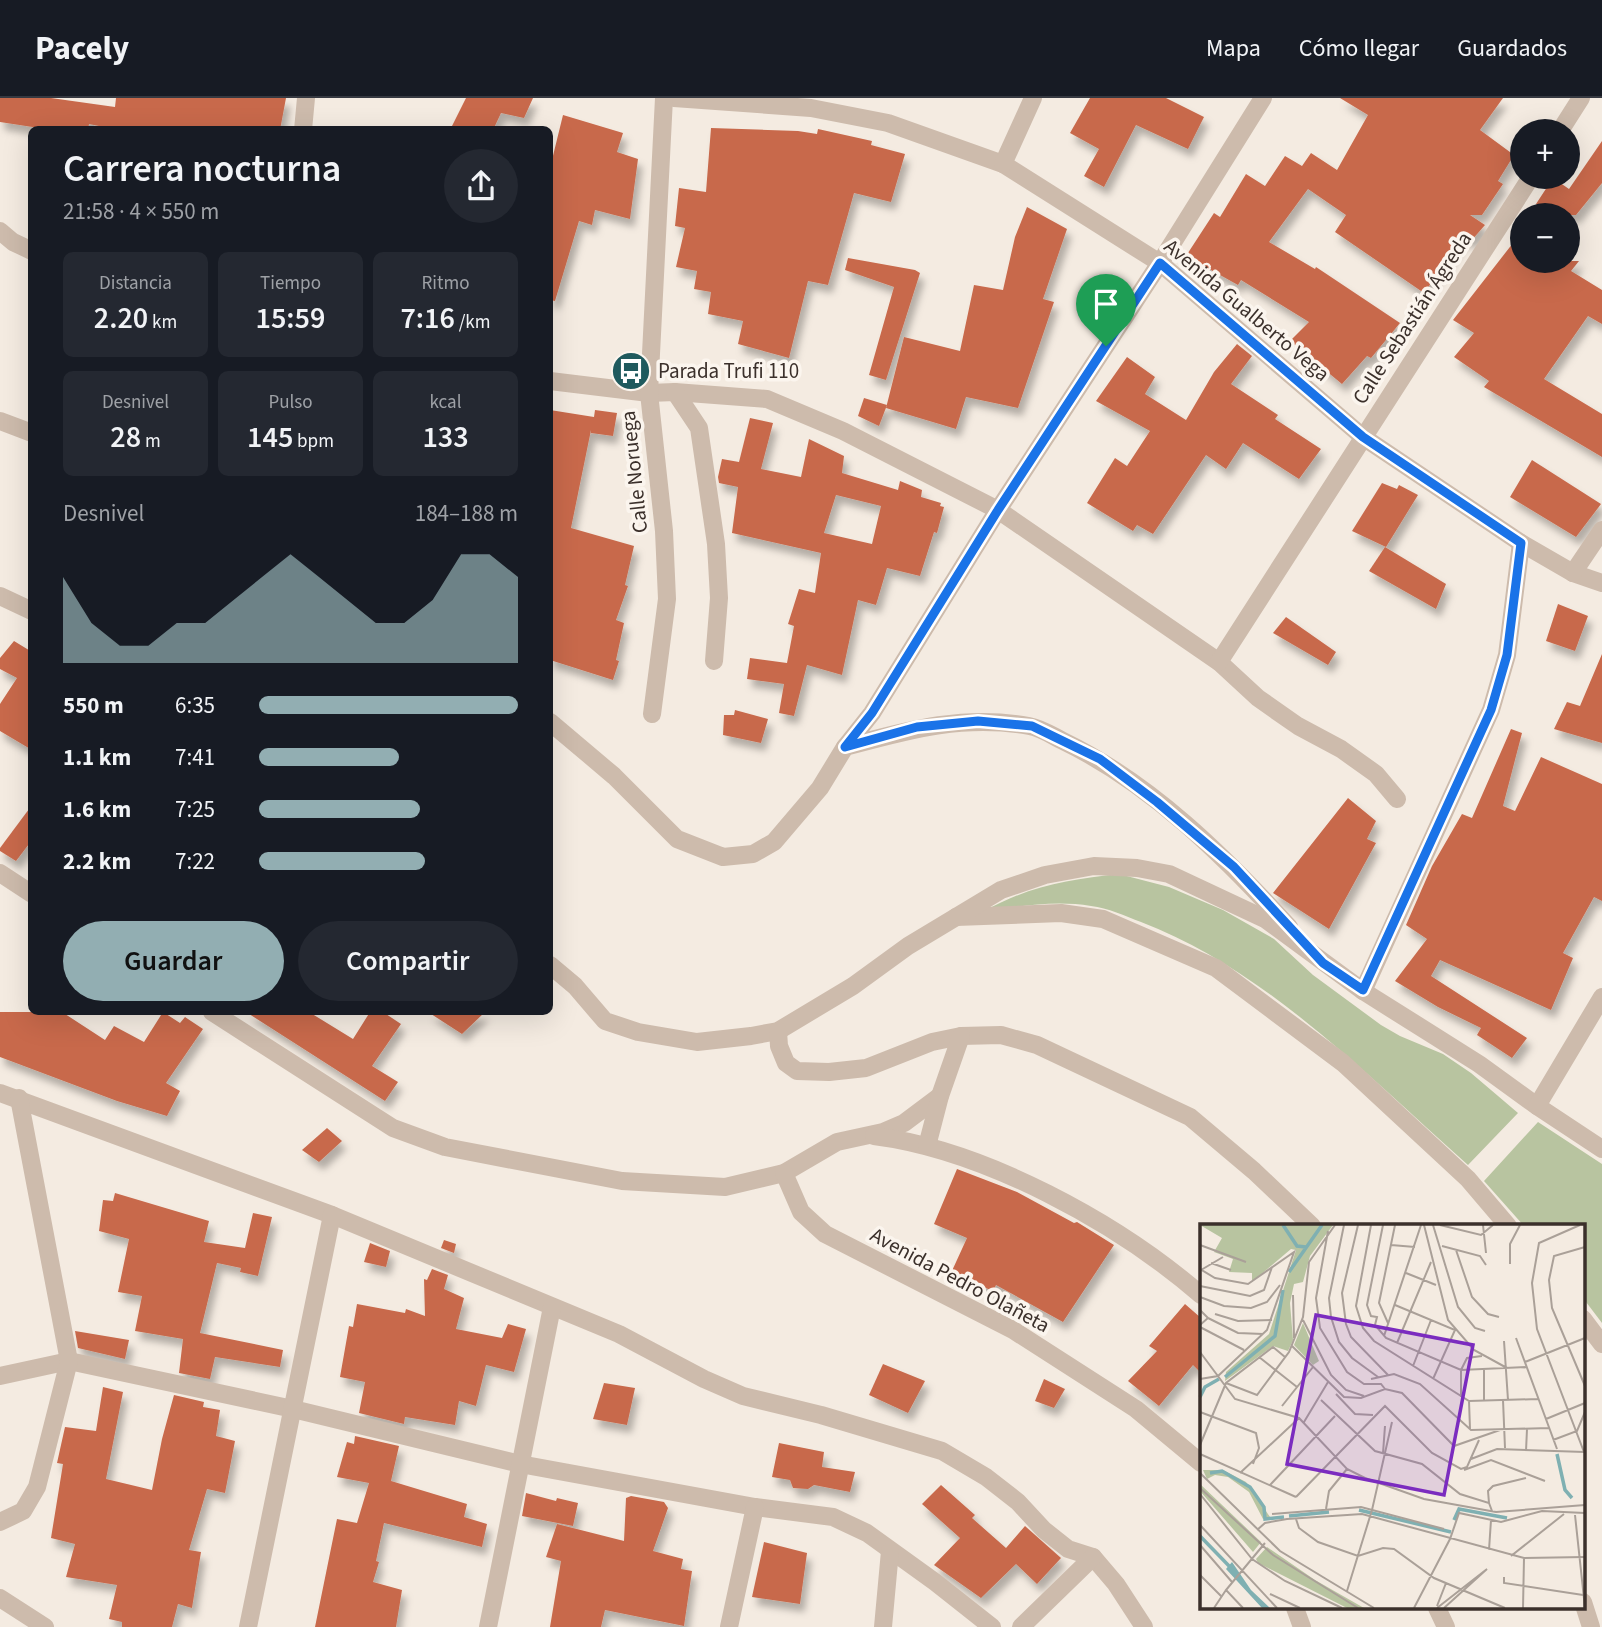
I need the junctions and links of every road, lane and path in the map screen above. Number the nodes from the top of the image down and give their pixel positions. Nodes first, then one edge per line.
1 (306, 98) edge
2 (664, 98) edge
3 (674, 98) edge
4 (1033, 98) edge
5 (1263, 98) edge
6 (1581, 98) edge
7 (1568, 119) edge
8 (303, 126) edge
9 (1003, 164) junction
10 (1523, 189) edge
11 (0, 231) edge
12 (28, 249) edge
13 (1160, 263) junction
14 (553, 381) edge
15 (675, 392) junction
16 (649, 393) junction
17 (0, 421) edge
18 (28, 432) edge
19 (1363, 437) junction
20 (998, 510) junction
21 (1602, 530) edge
22 (1521, 543) junction
23 (1573, 572) junction
24 (1602, 583) edge
25 (0, 596) edge
26 (28, 609) edge
27 (714, 661) dead end
28 (1219, 662) junction
29 (652, 714) dead end
30 (553, 725) edge
31 (845, 747) junction
32 (1397, 799) dead end
33 (0, 873) edge
34 (28, 891) edge
35 (954, 918) junction
36 (1323, 963) junction
37 (553, 968) edge
38 (1363, 990) junction
39 (1602, 996) edge
40 (217, 1015) edge
41 (778, 1031) junction
42 (961, 1036) junction
43 (0, 1093) edge
44 (940, 1096) junction
45 (19, 1098) junction
46 (1537, 1106) junction
47 (871, 1135) junction
48 (927, 1146) junction
49 (1602, 1149) edge
50 (784, 1173) junction
51 (332, 1215) junction
52 (1310, 1224) edge
53 (1506, 1224) edge
54 (1200, 1294) edge
55 (552, 1307) junction
56 (1584, 1320) edge
57 (1602, 1344) edge
58 (69, 1361) junction
59 (0, 1376) edge
60 (293, 1409) junction
61 (1200, 1461) edge
62 (520, 1464) junction
63 (755, 1507) junction
64 (0, 1522) edge
65 (890, 1551) junction
66 (1093, 1557) junction
67 (0, 1598) edge
68 (1584, 1605) edge
69 (1296, 1610) edge
70 (1438, 1610) edge
71 (45, 1627) edge
72 (248, 1627) edge
73 (488, 1627) edge
74 (729, 1627) edge
75 (883, 1627) edge
76 (992, 1627) edge
77 (1021, 1627) edge
78 (1144, 1627) edge
79 (1302, 1627) edge
80 (1446, 1627) edge
81 (1591, 1627) edge

1 - 8 street
2 - 16 street, Calle Noruega
3 - 9 street, Avenida Gualberto Vega
4 - 9 street
5 - 13 street
6 - 7 street
9 - 13 street, Avenida Gualberto Vega
10 - 19 street, Calle Sebastián Ágreda
11 - 12 street
13 - 19 street, Avenida Gualberto Vega
13 - 20 street
14 - 16 street
15 - 16 street
15 - 20 street
15 - 27 street
16 - 29 street, Calle Noruega
17 - 18 street
19 - 22 street, Avenida Gualberto Vega
19 - 28 street, Calle Sebastián Ágreda
20 - 28 street
20 - 31 street
21 - 23 street
22 - 23 street, Avenida Gualberto Vega
22 - 38 street
23 - 24 street, Avenida Gualberto Vega
25 - 26 street
28 - 32 street
30 - 31 street
31 - 36 street
33 - 34 street
35 - 36 street
35 - 41 street
35 - 53 street
36 - 38 street
37 - 41 street
38 - 46 street
39 - 46 street
40 - 50 street
41 - 42 street
42 - 44 street
42 - 52 street
43 - 45 street
44 - 47 street
44 - 48 street
45 - 51 street
45 - 58 street
46 - 49 street
47 - 48 street
47 - 50 street
48 - 54 street
50 - 61 street, Avenida Pedro Olañeta
51 - 55 street
51 - 60 street
55 - 62 street
55 - 66 street
56 - 57 street
58 - 59 street
58 - 60 street
58 - 64 street
60 - 62 street
60 - 72 street
62 - 63 street
62 - 73 street
63 - 65 street
63 - 74 street
65 - 75 street
65 - 76 street
66 - 77 street
66 - 78 street
67 - 71 street
68 - 81 street
69 - 79 street
70 - 80 street

